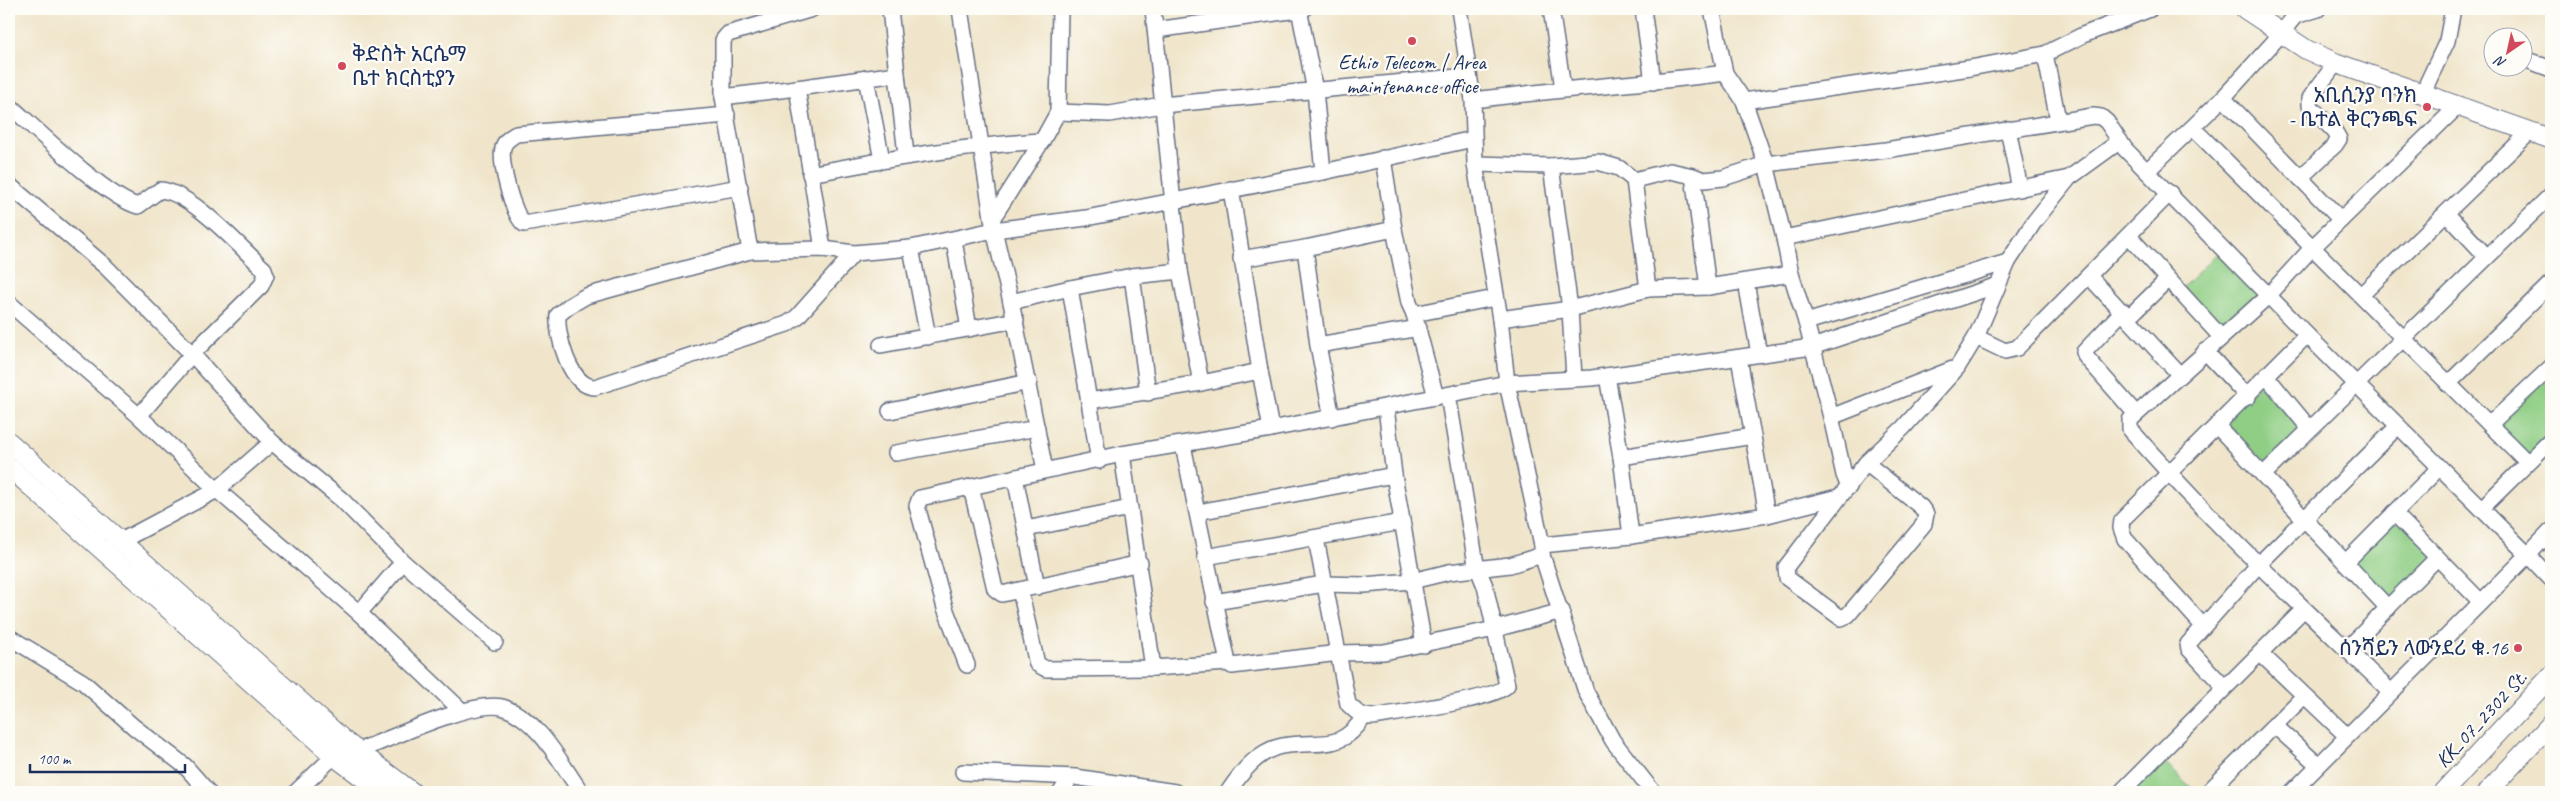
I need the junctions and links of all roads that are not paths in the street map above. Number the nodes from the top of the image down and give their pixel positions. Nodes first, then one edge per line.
1 (812, 9) edge
2 (890, 9) edge
3 (960, 9) edge
4 (1060, 9) edge
5 (1153, 9) edge
6 (1299, 9) edge
7 (1304, 9) edge
8 (1459, 9) edge
9 (1551, 9) edge
10 (1643, 9) edge
11 (1712, 9) edge
12 (2245, 9) edge
13 (2259, 9) edge
14 (2318, 9) edge
15 (2453, 9) edge
16 (2140, 11) edge
17 (1237, 14) edge
18 (2287, 21) edge
19 (1156, 30) junction
20 (2045, 54) junction
21 (2532, 62) edge
22 (2336, 63) junction
23 (2551, 69) edge
24 (1725, 73) junction
25 (897, 74) junction
26 (1468, 76) junction
27 (866, 78) junction
28 (1653, 82) junction
29 (796, 88) junction
30 (1563, 88) junction
31 (2425, 88) junction
32 (1315, 91) junction
33 (724, 97) junction
34 (2223, 98) junction
35 (1473, 100) junction
36 (1744, 101) junction
37 (9, 105) edge
38 (1162, 105) junction
39 (2459, 105) junction
40 (1058, 112) junction
41 (727, 115) junction
42 (2058, 120) junction
43 (2193, 128) junction
44 (2008, 129) junction
45 (2531, 131) junction
46 (2551, 131) edge
47 (1473, 139) junction
48 (2551, 139) edge
49 (1042, 141) junction
50 (2120, 141) junction
51 (980, 145) junction
52 (906, 155) junction
53 (1383, 158) junction
54 (882, 160) junction
55 (1475, 164) junction
56 (1766, 164) junction
57 (1551, 166) junction
58 (2148, 170) junction
59 (1323, 172) junction
60 (810, 174) junction
61 (1693, 176) junction
62 (2069, 178) junction
63 (2300, 178) junction
64 (1634, 180) junction
65 (9, 185) edge
66 (740, 187) junction
67 (1231, 189) junction
68 (2020, 189) junction
69 (2170, 192) junction
70 (2551, 195) edge
71 (1172, 200) junction
72 (2447, 214) junction
73 (2341, 220) junction
74 (993, 225) junction
75 (1394, 229) junction
76 (2129, 236) junction
77 (1784, 238) junction
78 (954, 240) junction
79 (823, 248) junction
80 (911, 248) junction
81 (1305, 248) junction
82 (2312, 248) junction
83 (750, 251) junction
84 (854, 253) junction
85 (2487, 257) junction
86 (1242, 259) junction
87 (2008, 262) junction
88 (1180, 271) junction
89 (1791, 274) junction
90 (1132, 276) junction
91 (2089, 276) junction
92 (2168, 278) junction
93 (1746, 282) junction
94 (2551, 283) edge
95 (1998, 285) junction
96 (1708, 287) junction
97 (1070, 288) junction
98 (1648, 289) junction
99 (2269, 295) junction
100 (2361, 295) junction
101 (1495, 298) junction
102 (1011, 302) junction
103 (9, 303) edge
104 (1570, 309) junction
105 (2126, 314) junction
106 (1500, 319) junction
107 (1016, 320) junction
108 (1416, 321) junction
109 (1806, 322) junction
110 (969, 329) junction
111 (2307, 335) junction
112 (928, 337) junction
113 (1976, 337) junction
114 (2221, 337) junction
115 (2404, 339) junction
116 (881, 345) dead end
117 (1318, 346) junction
118 (1812, 347) junction
119 (2205, 351) junction
120 (192, 354) junction
121 (1759, 354) junction
122 (1739, 358) junction
123 (1957, 368) junction
124 (1260, 371) junction
125 (2179, 374) junction
126 (2548, 375) edge
127 (1607, 376) junction
128 (2268, 377) junction
129 (1574, 379) junction
130 (1028, 382) junction
131 (1201, 383) junction
132 (1506, 383) junction
133 (2356, 383) junction
134 (2448, 384) junction
135 (1148, 393) junction
136 (1442, 396) junction
137 (2248, 397) junction
138 (1089, 401) junction
139 (1386, 407) junction
140 (890, 411) dead end
141 (2136, 414) junction
142 (138, 416) junction
143 (1831, 417) junction
144 (1332, 418) junction
145 (2490, 424) junction
146 (2217, 426) junction
147 (2398, 426) junction
148 (1037, 428) junction
149 (2309, 428) junction
150 (1271, 430) junction
151 (1753, 436) junction
152 (2551, 440) edge
153 (9, 442) edge
154 (272, 442) junction
155 (1183, 445) junction
156 (896, 453) dead end
157 (1122, 454) junction
158 (1621, 457) junction
159 (1099, 461) junction
160 (2527, 462) junction
161 (1866, 464) junction
162 (9, 467) edge
163 (2439, 468) junction
164 (1045, 470) junction
165 (2168, 473) junction
166 (1394, 475) junction
167 (2263, 475) junction
168 (1015, 477) junction
169 (971, 487) junction
170 (216, 490) junction
171 (1843, 492) junction
172 (1130, 508) junction
173 (2482, 508) junction
174 (1198, 512) junction
175 (2394, 513) junction
176 (1767, 515) junction
177 (2304, 518) junction
178 (1402, 522) junction
179 (1026, 529) junction
180 (2551, 531) edge
181 (1631, 536) junction
182 (1316, 539) junction
183 (121, 541) junction
184 (1542, 550) junction
185 (2528, 555) junction
186 (1205, 557) junction
187 (2437, 558) junction
188 (403, 562) junction
189 (2346, 562) junction
190 (1140, 563) junction
191 (2259, 564) junction
192 (1478, 569) junction
193 (2551, 579) edge
194 (1412, 581) junction
195 (1324, 584) junction
196 (1037, 586) junction
197 (1020, 590) junction
198 (1214, 602) junction
199 (2481, 602) junction
200 (2388, 608) junction
201 (2303, 610) junction
202 (1562, 611) junction
203 (359, 613) junction
204 (2203, 626) junction
205 (1495, 629) junction
206 (9, 636) edge
207 (496, 642) dead end
208 (1424, 645) junction
209 (2348, 649) junction
210 (1339, 653) junction
211 (2260, 653) junction
212 (1228, 663) junction
213 (967, 665) dead end
214 (1153, 668) junction
215 (2551, 676) edge
216 (2224, 686) junction
217 (2392, 692) junction
218 (2304, 696) junction
219 (462, 711) junction
220 (1364, 717) junction
221 (2274, 724) junction
222 (2551, 724) edge
223 (2347, 736) junction
224 (358, 752) junction
225 (334, 756) junction
226 (2318, 765) junction
227 (963, 772) dead end
228 (1071, 777) junction
229 (1124, 788) edge
230 (2296, 791) edge
231 (208, 792) edge
232 (296, 792) edge
233 (382, 792) edge
234 (412, 792) edge
235 (581, 792) edge
236 (1061, 792) edge
237 (1175, 792) edge
238 (1228, 792) edge
239 (1652, 792) edge
240 (2121, 792) edge
241 (2208, 792) edge
242 (2443, 792) edge
243 (2488, 792) edge

1 - 33 street
2 - 25 street
3 - 51 street
4 - 40 street
5 - 19 street
6 - 7 street
6 - 17 street
6 - 32 street
8 - 26 street
9 - 30 street
10 - 28 street
11 - 24 street
12 - 18 main road
13 - 18 main road
14 - 18 street
15 - 31 street
16 - 20 street
17 - 19 street
18 - 22 main road
18 - 31 main road
18 - 34 street
19 - 38 street
20 - 36 street
20 - 42 street
21 - 23 street
22 - 39 main road
22 - 63 street
24 - 28 street
24 - 36 street
25 - 27 street
25 - 52 street
26 - 32 street
26 - 35 street
27 - 29 street
27 - 54 street
28 - 30 street
29 - 33 street
29 - 60 street
30 - 35 street
31 - 46 main road
32 - 38 street
32 - 59 street
33 - 41 street
34 - 43 street
34 - 63 street
35 - 47 street
36 - 56 street
37 - 120 street
38 - 40 street
38 - 71 street
39 - 45 main road
39 - 73 street
40 - 49 street
41 - 66 street
41 - 66 street
42 - 44 street
42 - 50 street
43 - 58 street
43 - 82 street
44 - 56 street
44 - 68 street
45 - 48 main road
45 - 72 street
47 - 53 street
47 - 55 street
49 - 51 street
49 - 74 street
50 - 58 street
50 - 62 street
51 - 52 street
51 - 74 street
52 - 54 street
53 - 59 street
53 - 75 street
54 - 60 street
55 - 57 street
55 - 101 street
56 - 61 street
56 - 77 street
57 - 64 street
57 - 104 street
58 - 69 street
59 - 67 street
60 - 79 street
61 - 64 street
61 - 96 street
62 - 68 street
62 - 87 street
63 - 73 street
64 - 98 street
65 - 120 street
66 - 83 street
67 - 71 street
67 - 86 street
68 - 77 street
69 - 76 street
69 - 99 street
70 - 85 street
71 - 74 street
71 - 88 street
72 - 85 street
72 - 100 street
73 - 82 street
74 - 78 street
74 - 102 street
75 - 81 street
75 - 108 street
76 - 91 street
76 - 92 street
77 - 89 street
78 - 80 street
78 - 110 street
79 - 83 street
79 - 84 street
80 - 84 street
80 - 112 street
81 - 86 street
81 - 117 street
82 - 99 street
82 - 100 street
83 - 84 street
85 - 115 street
86 - 124 street
87 - 95 street
87 - 109 street
88 - 90 street
88 - 131 street
89 - 93 street
89 - 109 street
90 - 97 street
90 - 135 street
91 - 105 street
91 - 113 street
92 - 105 street
92 - 114 street
93 - 96 street
93 - 121 street
94 - 134 street
95 - 113 street
95 - 118 street
96 - 98 street
97 - 102 street
97 - 138 street
98 - 104 street
99 - 111 street
99 - 114 street
100 - 115 street
101 - 106 street
101 - 108 street
102 - 107 street
103 - 142 street
104 - 106 street
104 - 129 street
105 - 125 street
105 - 141 street
106 - 132 street
107 - 110 street
107 - 130 street
108 - 117 street
108 - 136 street
109 - 118 street
110 - 112 street
111 - 128 street
111 - 133 street
112 - 116 street
113 - 123 street
114 - 119 street
115 - 133 street
115 - 134 street
117 - 144 street
118 - 121 street
118 - 143 street
119 - 125 street
119 - 137 street
120 - 142 street
120 - 154 street
121 - 122 street
122 - 127 street
122 - 151 street
123 - 143 street
123 - 161 street
124 - 131 street
124 - 150 street
125 - 141 street
126 - 145 street
127 - 129 street
127 - 158 street
128 - 137 street
128 - 149 street
129 - 132 street
130 - 140 street
130 - 148 street
131 - 135 street
132 - 136 street
132 - 184 street
133 - 147 street
133 - 149 street
134 - 145 street
135 - 138 street
136 - 139 street
136 - 192 street
137 - 146 street
138 - 159 street
139 - 144 street
139 - 166 street
141 - 165 street
142 - 170 street
143 - 171 street
144 - 150 street
145 - 160 street
146 - 165 street
146 - 167 street
147 - 163 street
147 - 177 street
148 - 156 street
148 - 164 street
149 - 167 street
150 - 155 street
151 - 158 street
151 - 176 street
152 - 160 street
153 - 183 main road
154 - 170 street
154 - 188 street
155 - 157 street
155 - 174 street
157 - 159 street
157 - 172 street
158 - 181 street
159 - 164 street
160 - 173 street
161 - 171 street
161 - 171 street
162 - 225 main road
163 - 173 street
163 - 175 street
164 - 168 street
165 - 191 street
165 - 204 street
166 - 174 street
166 - 178 street
167 - 177 street
168 - 169 street
168 - 179 street
169 - 197 street
169 - 213 street
170 - 183 street
170 - 203 street
171 - 176 street
172 - 179 street
172 - 190 street
173 - 185 street
174 - 186 street
175 - 187 street
175 - 189 street
176 - 181 street
177 - 189 street
177 - 191 street
178 - 182 street
178 - 194 street
179 - 196 street
180 - 185 street
181 - 184 street
182 - 186 street
182 - 195 street
183 - 224 main road
184 - 192 street
184 - 202 street
185 - 193 street
185 - 199 street
186 - 198 street
187 - 199 street
187 - 200 street
188 - 203 street
188 - 207 street
189 - 200 street
190 - 196 street
190 - 214 street
191 - 201 street
191 - 204 street
192 - 194 street
192 - 205 street
194 - 195 street
194 - 208 street
195 - 198 street
195 - 210 street
196 - 197 street
197 - 214 street
198 - 212 street
199 - 217 street
200 - 209 street
201 - 209 street
201 - 211 street
202 - 205 street
202 - 239 street
203 - 219 street
204 - 216 street
205 - 208 street
205 - 220 street
206 - 231 street
208 - 210 street
209 - 217 street
210 - 212 street
210 - 220 street
211 - 216 street
211 - 218 street
212 - 214 street
215 - 242 main road, KK_07_2302 St.
216 - 240 street
217 - 223 street
218 - 221 street
218 - 223 street
219 - 224 street
219 - 235 street
220 - 238 street
221 - 226 street
221 - 241 street
222 - 243 main road
223 - 226 street
224 - 234 main road
225 - 232 street
225 - 233 main road
226 - 230 street
227 - 228 street
228 - 229 street
228 - 236 street
229 - 237 street

